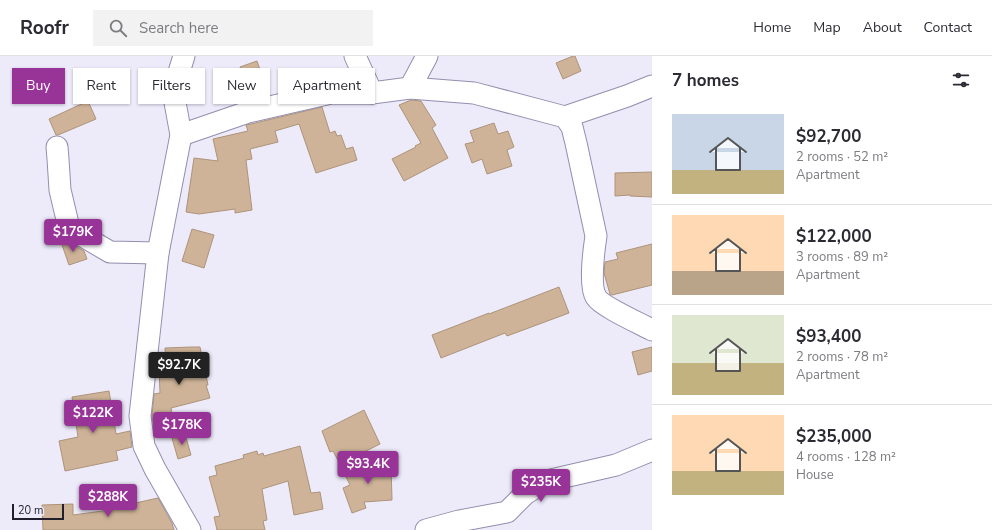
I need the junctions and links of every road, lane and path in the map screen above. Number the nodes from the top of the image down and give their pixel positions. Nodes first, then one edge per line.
1 (184, 56) edge
2 (355, 56) edge
3 (427, 56) edge
4 (361, 68) edge
5 (652, 86) edge
6 (410, 88) junction
7 (375, 92) edge
8 (283, 104) edge
9 (564, 117) junction
10 (181, 135) junction
11 (57, 147) dead end
12 (158, 253) junction
13 (652, 330) edge
14 (652, 450) edge
15 (190, 530) edge
16 (426, 530) edge

1 - 10 street
2 - 4 street
3 - 6 street
5 - 9 street
6 - 7 street
6 - 9 street
8 - 10 street
9 - 13 street
10 - 12 street
11 - 12 street
12 - 15 street
14 - 16 street

